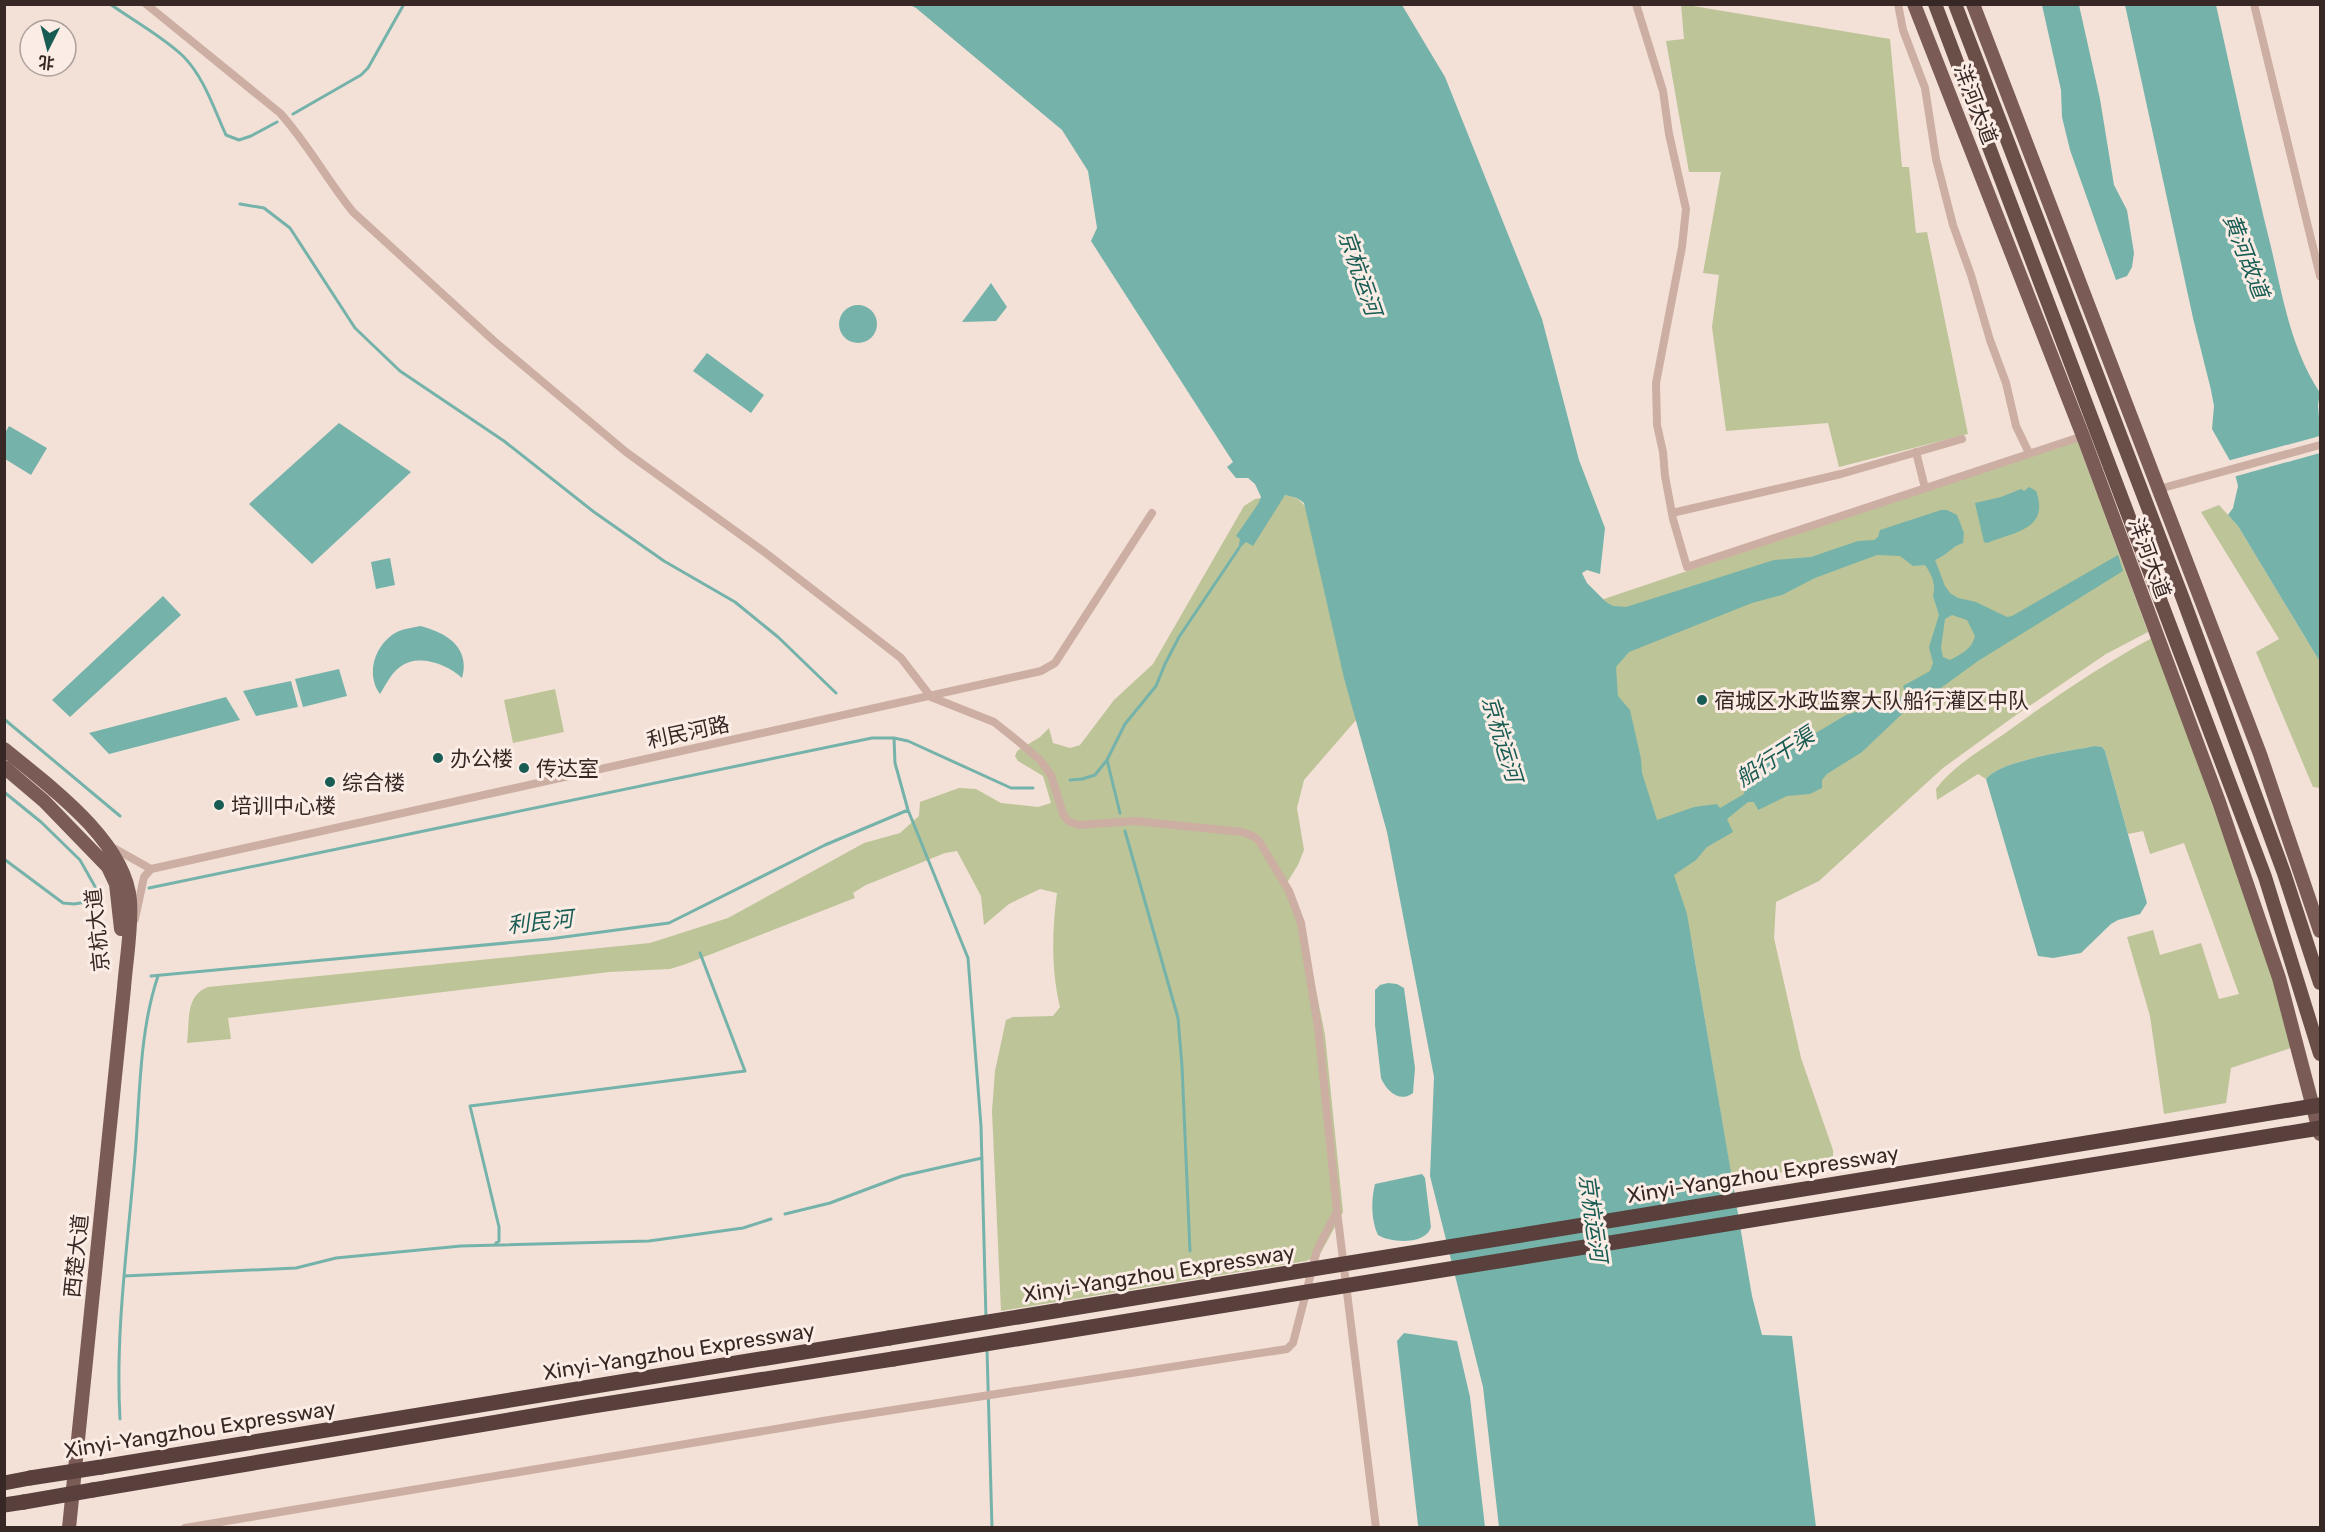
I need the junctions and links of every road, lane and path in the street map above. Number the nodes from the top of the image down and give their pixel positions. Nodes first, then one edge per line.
1 (146, 4) edge
2 (1636, 4) edge
3 (1898, 4) edge
4 (1914, 4) edge
5 (1935, 4) edge
6 (1955, 4) edge
7 (1973, 4) edge
8 (2254, 4) edge
9 (2320, 276) edge
10 (2083, 436) junction
11 (1962, 439) dead end
12 (2320, 445) edge
13 (1916, 452) junction
14 (2029, 453) junction
15 (1925, 488) junction
16 (2159, 489) junction
17 (1152, 513) dead end
18 (1672, 513) junction
19 (931, 697) junction
20 (4, 749) edge
21 (4, 767) edge
22 (105, 843) junction
23 (151, 869) junction
24 (2320, 931) edge
25 (2320, 983) edge
26 (124, 988) junction
27 (2320, 1054) edge
28 (2320, 1105) edge
29 (2320, 1128) edge
30 (2320, 1134) edge
31 (1337, 1211) junction
32 (4, 1483) edge
33 (4, 1505) edge
34 (69, 1527) edge
35 (185, 1527) edge
36 (1376, 1527) edge

1 - 19 street
2 - 18 street
3 - 14 street
4 - 10 main road, 洋河大道
5 - 27 highway, 洋河大道
6 - 25 highway, 洋河大道
7 - 16 main road, 洋河大道
8 - 9 street
10 - 14 street
10 - 30 main road, 洋河大道
11 - 13 street
12 - 16 street
13 - 15 street
13 - 18 street
14 - 15 street
15 - 18 street
16 - 24 main road, 洋河大道
17 - 19 street, 利民河路
19 - 23 street, 利民河路
19 - 31 street
20 - 22 main road, 京杭大道
21 - 26 main road, 京杭大道
22 - 23 street
22 - 26 main road, 京杭大道
23 - 26 street
26 - 34 main road, 西楚大道
28 - 32 highway, Xinyi-Yangzhou Expressway, bridge
29 - 33 highway, Xinyi-Yangzhou Expressway, bridge
31 - 35 street
31 - 36 street

